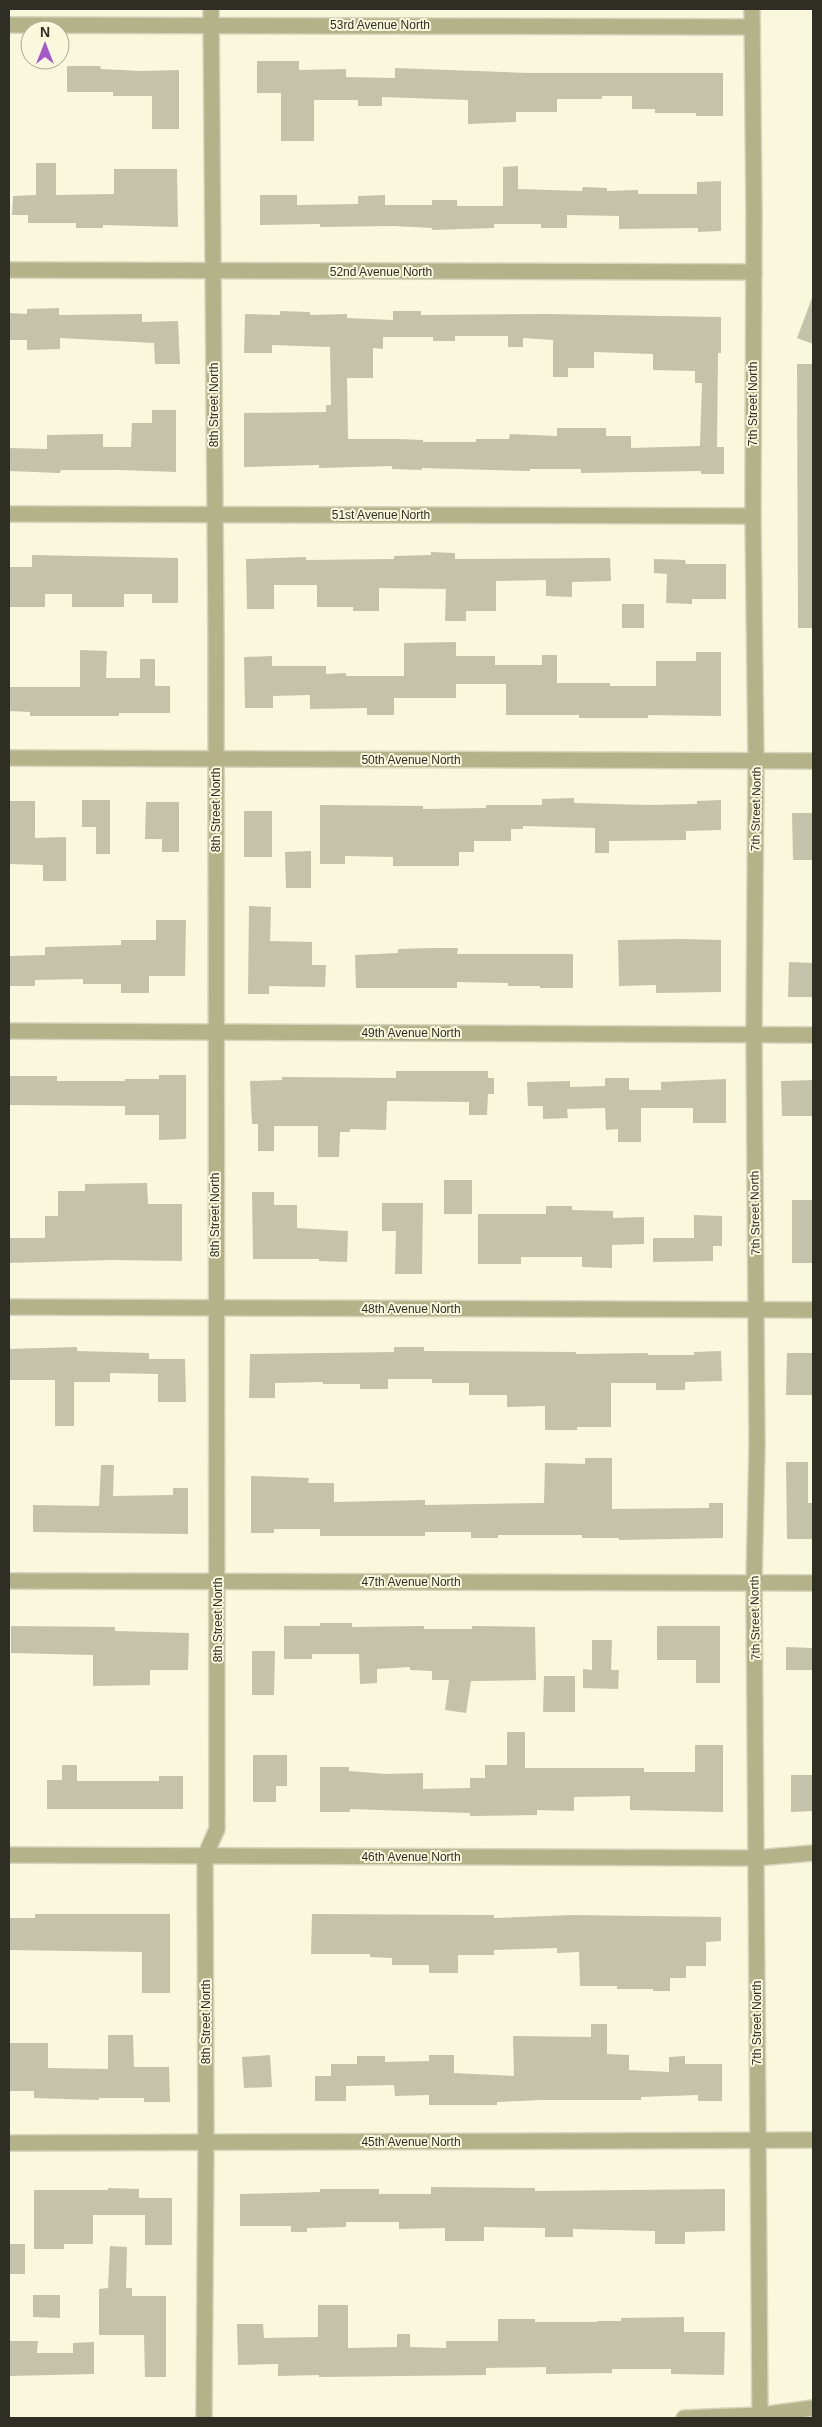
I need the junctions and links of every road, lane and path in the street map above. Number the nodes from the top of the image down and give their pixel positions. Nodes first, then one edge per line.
1 (211, 9) edge
2 (752, 9) edge
3 (9, 25) edge
4 (211, 25) junction
5 (752, 27) junction
6 (9, 270) edge
7 (214, 272) junction
8 (754, 272) junction
9 (9, 514) edge
10 (215, 514) junction
11 (753, 516) junction
12 (9, 758) edge
13 (216, 759) junction
14 (756, 761) junction
15 (813, 761) edge
16 (9, 1031) edge
17 (215, 1032) junction
18 (754, 1034) junction
19 (813, 1035) edge
20 (9, 1307) edge
21 (215, 1309) junction
22 (756, 1309) junction
23 (813, 1310) edge
24 (9, 1581) edge
25 (218, 1582) junction
26 (754, 1583) junction
27 (813, 1583) edge
28 (813, 1853) edge
29 (9, 1855) edge
30 (205, 1856) junction
31 (756, 1858) junction
32 (813, 2140) edge
33 (757, 2141) junction
34 (206, 2142) junction
35 (9, 2143) edge
36 (813, 2408) edge
37 (760, 2416) edge
38 (204, 2418) edge
39 (684, 2418) edge

1 - 4 street, 8th Street North
2 - 5 street, 7th Street North
3 - 4 street, 53rd Avenue North
4 - 5 street, 53rd Avenue North
4 - 7 street, 8th Street North
5 - 8 street, 7th Street North
6 - 7 street, 52nd Avenue North
7 - 8 street, 52nd Avenue North
7 - 10 street, 8th Street North
8 - 11 street, 7th Street North
9 - 10 street, 51st Avenue North
10 - 11 street, 51st Avenue North
10 - 13 street, 8th Street North
11 - 14 street, 7th Street North
12 - 13 street, 50th Avenue North
13 - 14 street, 50th Avenue North
13 - 17 street, 8th Street North
14 - 15 street, 50th Avenue North
14 - 18 street, 7th Street North
16 - 17 street, 49th Avenue North
17 - 18 street, 49th Avenue North
17 - 21 street, 8th Street North
18 - 19 street, 49th Avenue North
18 - 22 street, 7th Street North
20 - 21 street, 48th Avenue North
21 - 22 street, 48th Avenue North
21 - 25 street, 8th Street North
22 - 23 street, 48th Avenue North
22 - 26 street, 7th Street North
24 - 25 street, 47th Avenue North
25 - 26 street, 47th Avenue North
25 - 30 street, 8th Street North
26 - 27 street, 47th Avenue North
26 - 31 street, 7th Street North
28 - 31 street, 46th Avenue North
29 - 30 street, 46th Avenue North
30 - 31 street, 46th Avenue North
30 - 34 street, 8th Street North
31 - 33 street, 7th Street North
32 - 33 street, 45th Avenue North
33 - 34 street, 45th Avenue North
33 - 37 street, 7th Street North
34 - 35 street, 45th Avenue North
34 - 38 street, 8th Street North
36 - 37 street
37 - 39 street

